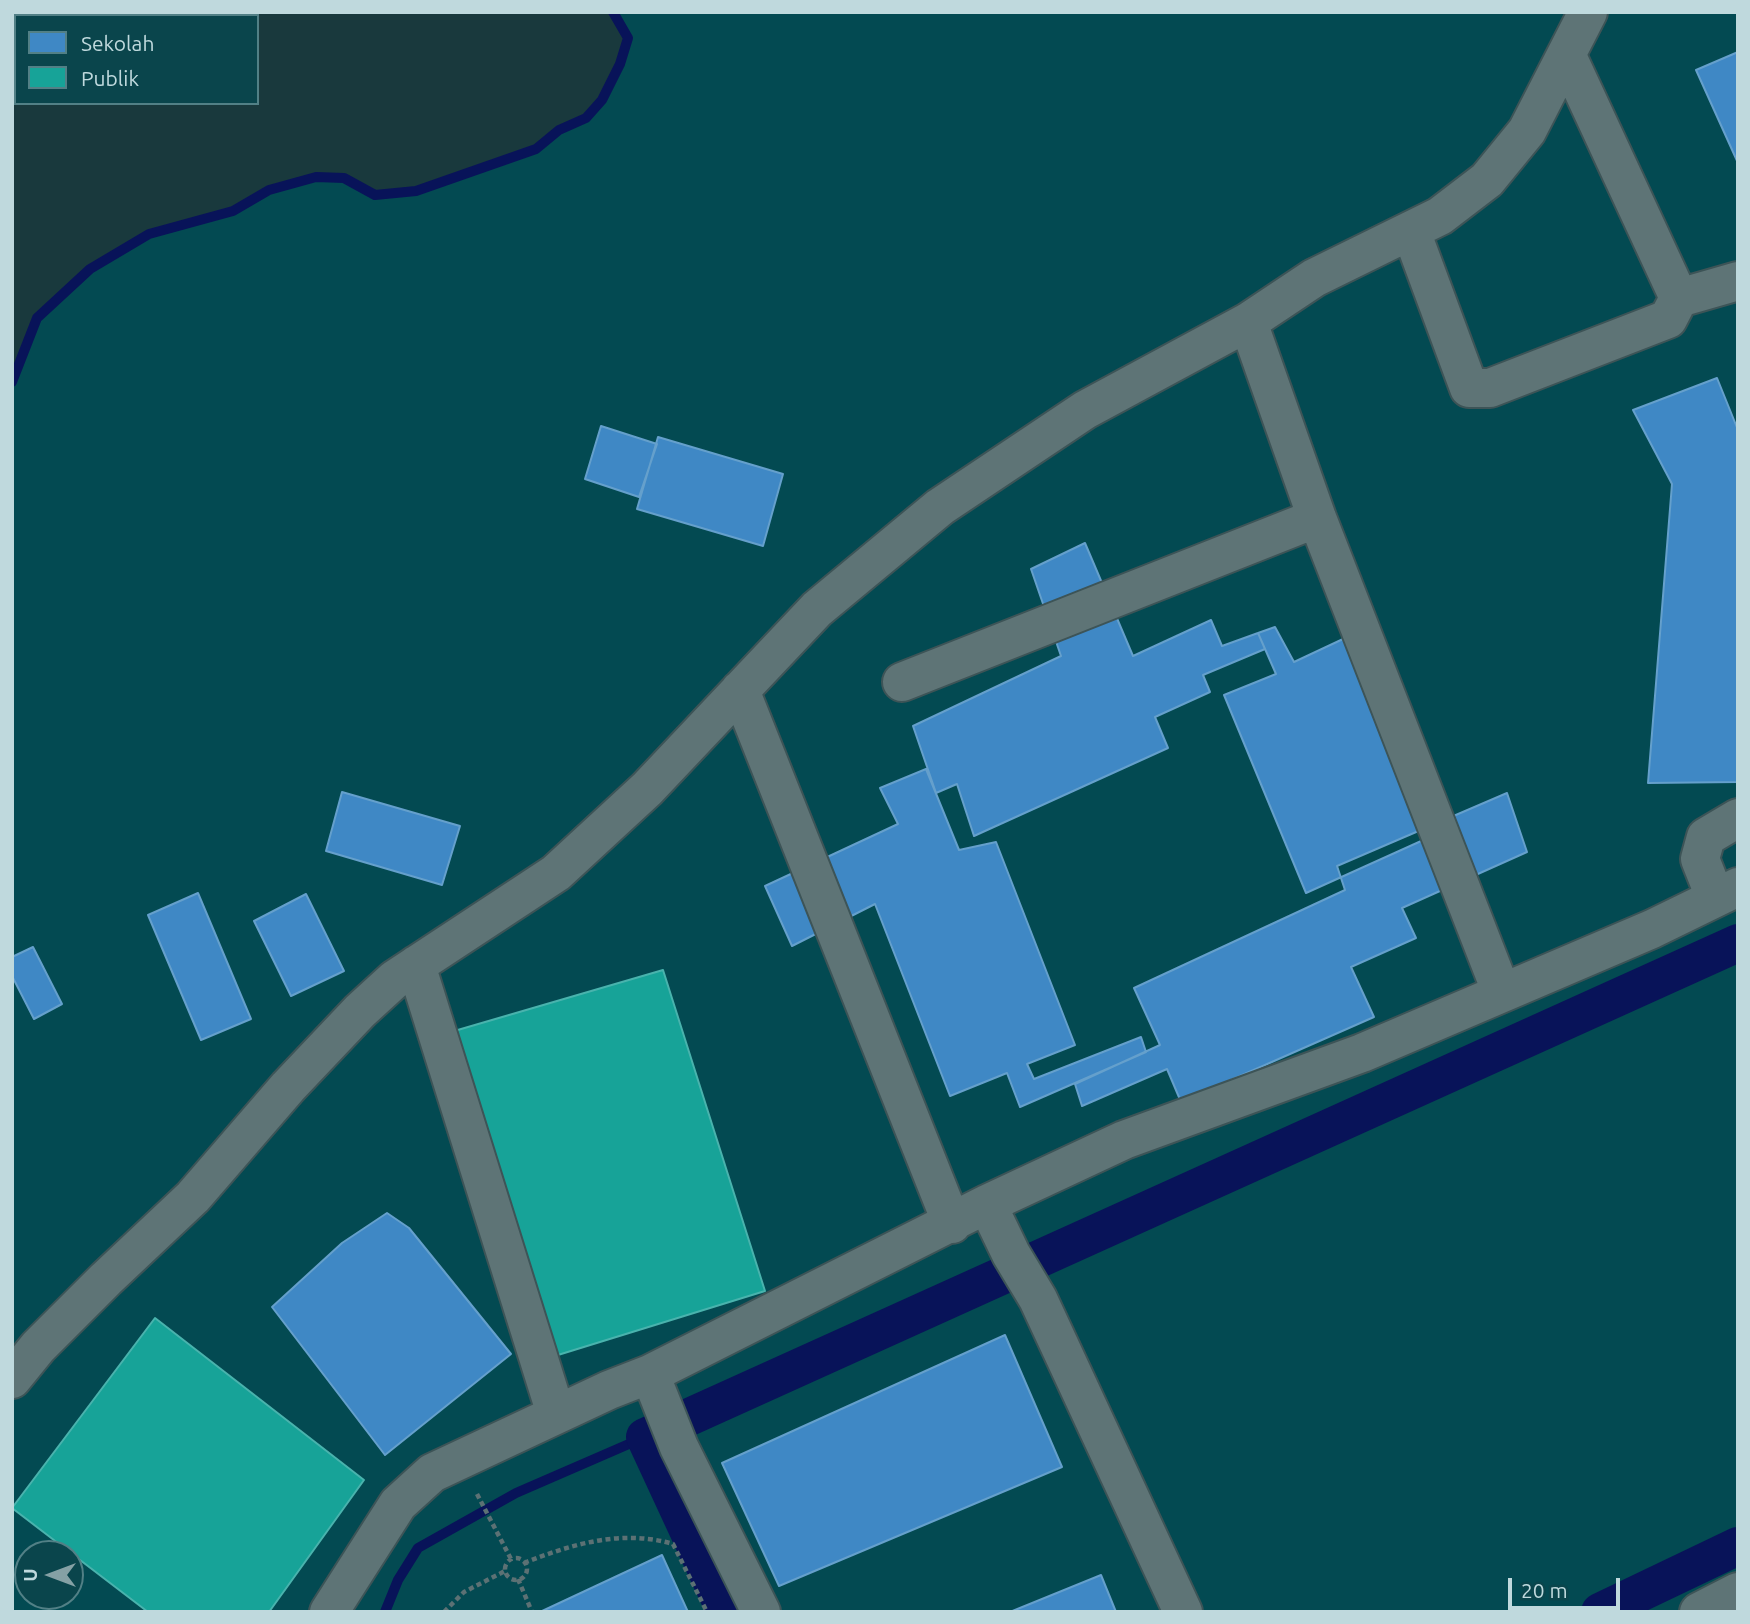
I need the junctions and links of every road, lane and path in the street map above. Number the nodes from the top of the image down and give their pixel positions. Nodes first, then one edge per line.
1 (1588, 12) edge
2 (1567, 56) junction
3 (1411, 230) junction
4 (1738, 281) edge
5 (1679, 298) junction
6 (1248, 322) junction
7 (1317, 519) junction
8 (902, 682) dead end
9 (740, 690) junction
10 (1738, 818) edge
11 (1726, 892) edge
12 (416, 965) junction
13 (1501, 991) junction
14 (987, 1204) junction
15 (952, 1224) junction
16 (13, 1378) edge
17 (656, 1391) junction
18 (556, 1414) junction
19 (458, 1460) junction
20 (511, 1559) junction
21 (524, 1563) junction
22 (505, 1572) junction
23 (518, 1579) junction
24 (1738, 1592) edge
25 (329, 1612) edge
26 (444, 1612) edge
27 (532, 1612) edge
28 (707, 1612) edge
29 (761, 1612) edge
30 (1182, 1612) edge
31 (1699, 1612) edge

1 - 2 lane
2 - 3 lane
2 - 5 lane
3 - 5 lane
3 - 6 lane
4 - 5 lane
6 - 7 lane
6 - 9 lane
7 - 8 lane
7 - 13 lane
9 - 12 lane
9 - 15 lane
10 - 11 lane
11 - 13 lane
12 - 16 lane
12 - 18 lane
13 - 14 lane
14 - 15 lane
14 - 30 lane
15 - 17 lane
17 - 18 lane
17 - 29 lane
18 - 19 lane
19 - 20 path
19 - 25 lane
20 - 21 path
20 - 22 path
21 - 23 path
21 - 28 path
22 - 23 path
22 - 26 path
23 - 27 path
24 - 31 lane

